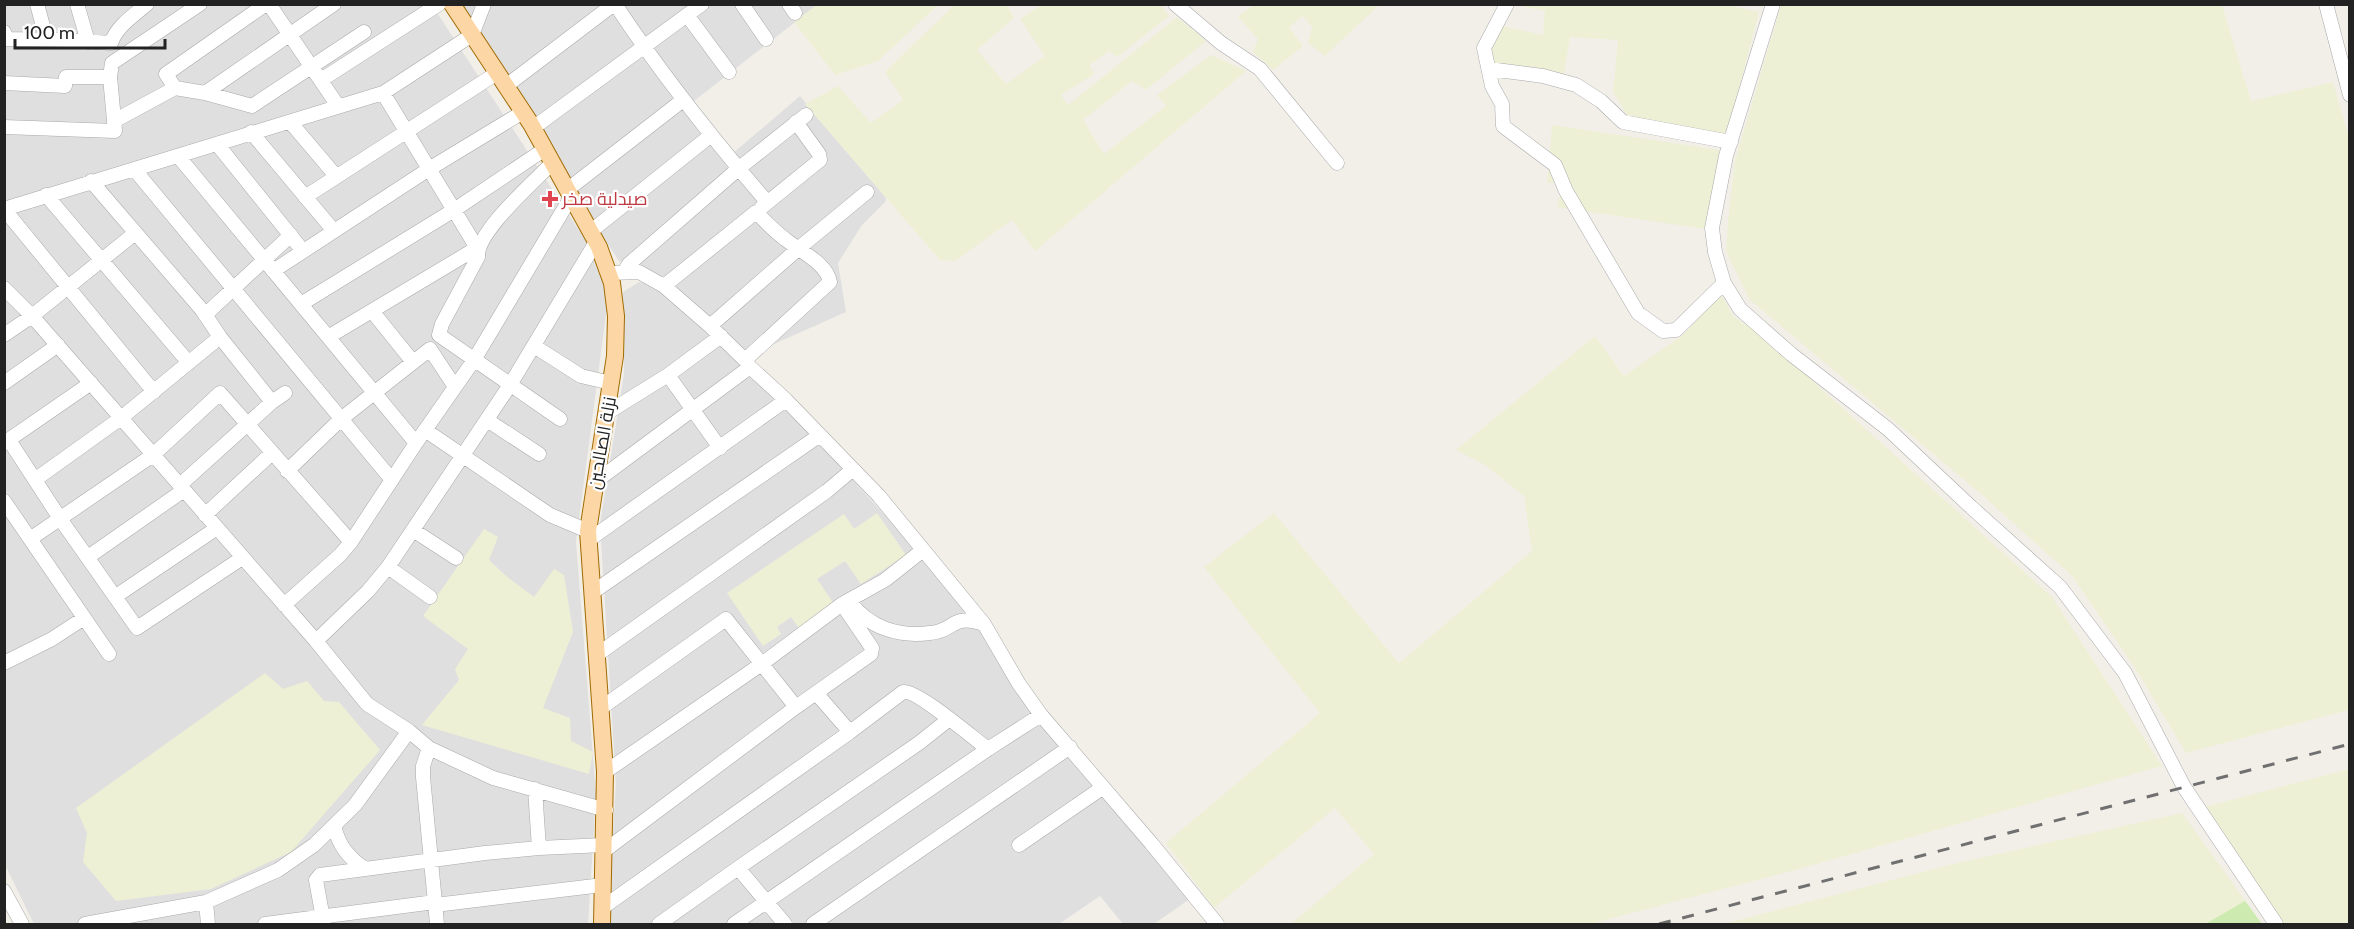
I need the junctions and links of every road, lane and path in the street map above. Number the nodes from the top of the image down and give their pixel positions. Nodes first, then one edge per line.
1 (37, 4) edge
2 (77, 4) edge
3 (200, 4) edge
4 (268, 4) edge
5 (334, 4) edge
6 (439, 4) edge
7 (452, 4) edge
8 (484, 4) edge
9 (615, 4) edge
10 (702, 4) edge
11 (742, 4) edge
12 (1175, 4) edge
13 (1508, 4) edge
14 (1773, 4) edge
15 (2326, 4) edge
16 (145, 5) edge
17 (687, 15) junction
18 (4, 32) edge
19 (364, 32) dead end
20 (290, 34) junction
21 (472, 35) junction
22 (766, 39) dead end
23 (48, 41) junction
24 (88, 42) junction
25 (643, 47) junction
26 (311, 65) junction
27 (1489, 69) junction
28 (729, 72) dead end
29 (110, 77) junction
30 (321, 80) junction
31 (502, 80) junction
32 (4, 83) edge
33 (175, 88) junction
34 (205, 93) junction
35 (382, 93) junction
36 (2349, 96) edge
37 (683, 100) junction
38 (338, 106) junction
39 (522, 112) junction
40 (114, 120) junction
41 (291, 123) junction
42 (4, 127) edge
43 (533, 128) junction
44 (251, 132) junction
45 (406, 132) junction
46 (710, 135) junction
47 (1731, 142) junction
48 (217, 144) junction
49 (178, 156) junction
50 (548, 156) junction
51 (1337, 163) dead end
52 (134, 169) junction
53 (429, 169) junction
54 (738, 169) junction
55 (336, 176) junction
56 (90, 181) junction
57 (867, 192) dead end
58 (569, 193) junction
59 (46, 195) junction
60 (305, 197) junction
61 (767, 202) junction
62 (4, 209) edge
63 (454, 210) junction
64 (756, 212) junction
65 (334, 231) junction
66 (134, 234) junction
67 (291, 235) junction
68 (593, 237) junction
69 (477, 248) junction
70 (799, 248) junction
71 (303, 251) junction
72 (100, 259) junction
73 (264, 259) junction
74 (273, 270) junction
75 (617, 272) junction
76 (1724, 283) junction
77 (68, 286) junction
78 (664, 286) junction
79 (4, 288) edge
80 (233, 290) junction
81 (301, 304) junction
82 (372, 311) junction
83 (205, 315) junction
84 (32, 316) junction
85 (710, 326) junction
86 (4, 335) edge
87 (721, 336) junction
88 (328, 337) junction
89 (220, 338) junction
90 (58, 345) junction
91 (534, 346) junction
92 (474, 360) junction
93 (413, 362) junction
94 (189, 363) junction
95 (748, 364) junction
96 (668, 375) junction
97 (4, 383) edge
98 (91, 383) junction
99 (612, 383) junction
100 (510, 385) junction
101 (455, 387) junction
102 (154, 392) junction
103 (374, 392) junction
104 (285, 393) dead end
105 (786, 400) junction
106 (272, 402) junction
107 (693, 410) junction
108 (607, 413) junction
109 (121, 418) junction
110 (341, 419) junction
111 (560, 419) dead end
112 (487, 420) junction
113 (248, 425) junction
114 (425, 430) junction
115 (820, 435) junction
116 (7, 442) edge
117 (416, 443) junction
118 (720, 448) junction
119 (272, 453) junction
120 (539, 454) dead end
121 (153, 455) junction
122 (463, 455) junction
123 (852, 470) junction
124 (288, 471) junction
125 (36, 479) junction
126 (392, 480) junction
127 (595, 482) junction
128 (182, 487) junction
129 (4, 501) edge
130 (205, 514) junction
131 (16, 519) junction
132 (61, 520) junction
133 (4, 527) edge
134 (217, 528) junction
135 (413, 530) junction
136 (589, 535) junction
137 (30, 539) junction
138 (351, 542) junction
139 (923, 550) junction
140 (88, 556) junction
141 (242, 558) junction
142 (456, 558) dead end
143 (388, 567) junction
144 (593, 592) junction
145 (116, 596) junction
146 (430, 597) dead end
147 (845, 602) junction
148 (284, 605) junction
149 (84, 618) junction
150 (984, 624) junction
151 (316, 640) junction
152 (109, 654) dead end
153 (598, 654) junction
154 (4, 663) edge
155 (763, 663) junction
156 (816, 693) junction
157 (796, 707) junction
158 (601, 708) junction
159 (1041, 716) junction
160 (948, 720) junction
161 (408, 731) junction
162 (850, 732) junction
163 (1070, 747) junction
164 (429, 748) junction
165 (988, 749) junction
166 (605, 772) junction
167 (1102, 788) junction
168 (535, 789) junction
169 (606, 810) junction
170 (334, 826) junction
171 (1019, 845) dead end
172 (539, 848) junction
173 (604, 848) junction
174 (432, 861) junction
175 (738, 868) junction
176 (365, 869) junction
177 (603, 885) junction
178 (4, 891) edge
179 (206, 902) junction
180 (766, 902) junction
181 (435, 903) junction
182 (602, 916) edge
183 (324, 921) edge
184 (22, 924) edge
185 (86, 924) edge
186 (208, 924) edge
187 (265, 924) edge
188 (437, 924) edge
189 (659, 924) edge
190 (734, 924) edge
191 (785, 924) edge
192 (813, 924) edge
193 (1217, 924) edge
194 (2276, 924) edge

1 - 23 street
2 - 24 street
3 - 29 street
4 - 20 street
4 - 33 street
5 - 20 street
6 - 30 street
7 - 21 main road, نزلة الصالحين
8 - 21 street
9 - 25 street
9 - 31 street
10 - 17 street
11 - 22 street
12 - 51 street
13 - 27 street
14 - 47 street
15 - 36 street
16 - 24 street
17 - 25 street
17 - 28 street
18 - 23 street
19 - 26 street
20 - 26 street
20 - 34 street
21 - 31 main road, نزلة الصالحين
21 - 35 street
23 - 24 street
25 - 37 street
25 - 43 street
26 - 30 street
26 - 34 street
27 - 47 street
27 - 76 street
29 - 32 street
29 - 40 street
30 - 38 street
31 - 39 main road, نزلة الصالحين
31 - 45 street
33 - 34 street
33 - 40 street
35 - 38 street
35 - 45 street
37 - 46 street
37 - 58 street
38 - 41 street
39 - 43 main road, نزلة الصالحين
39 - 53 street
40 - 42 street
41 - 44 street
41 - 55 street
43 - 50 main road, نزلة الصالحين
44 - 48 street
44 - 60 street
45 - 53 street
45 - 55 street
46 - 54 street
46 - 68 street
47 - 76 street
48 - 49 street
48 - 67 street
49 - 52 street
49 - 73 street
50 - 58 main road, نزلة الصالحين
50 - 63 street
50 - 69 street
52 - 56 street
52 - 80 street
53 - 63 street
53 - 65 street
54 - 61 street
54 - 61 street
54 - 75 street
55 - 60 street
56 - 59 street
56 - 66 street
57 - 70 street
58 - 68 main road, نزلة الصالحين
58 - 92 street
59 - 62 street
59 - 72 street
60 - 65 street
61 - 64 street
62 - 77 street
63 - 69 street
63 - 81 street
64 - 70 street
64 - 78 street
65 - 71 street
66 - 72 street
66 - 83 street
67 - 71 street
67 - 73 street
68 - 75 main road, نزلة الصالحين
68 - 91 street
69 - 82 street
69 - 92 street
70 - 85 street
70 - 95 street
71 - 74 street
72 - 77 street
72 - 94 street
73 - 74 street
73 - 80 street
74 - 81 street
75 - 78 street
75 - 99 main road, نزلة الصالحين
76 - 194 street
77 - 84 street
77 - 102 street
78 - 85 street
79 - 84 street
80 - 83 street
80 - 110 street
81 - 88 street
82 - 88 street
82 - 93 street
83 - 89 street
84 - 86 street
84 - 90 street
85 - 87 street
87 - 95 street
87 - 96 street
88 - 103 street
89 - 94 street
89 - 106 street
90 - 97 street
90 - 98 street
91 - 99 street
91 - 100 street
92 - 100 street
92 - 101 street
93 - 101 street
93 - 103 street
94 - 102 street
95 - 105 street
95 - 107 street
96 - 107 street
96 - 108 street
98 - 109 street
98 - 116 street
99 - 108 main road, نزلة الصالحين
100 - 111 street
100 - 112 street
101 - 114 street
102 - 109 street
103 - 110 street
103 - 117 street
104 - 106 street
105 - 115 street
105 - 118 street
106 - 113 street
107 - 118 street
107 - 127 street
108 - 127 main road, نزلة الصالحين
109 - 121 street
109 - 125 street
110 - 124 street
110 - 126 street
112 - 120 street
112 - 122 street
113 - 119 street
113 - 121 street
113 - 128 street
114 - 117 street
114 - 122 street
115 - 123 street
115 - 144 street
116 - 125 street
117 - 126 street
118 - 136 street
119 - 124 street
119 - 130 street
121 - 128 street
121 - 132 street
122 - 135 street
122 - 136 street
123 - 139 street
123 - 153 street
124 - 138 street
125 - 132 street
126 - 138 street
127 - 136 main road, نزلة الصالحين
128 - 130 street
128 - 140 street
129 - 131 street
130 - 134 street
131 - 133 street
131 - 137 street
132 - 137 street
132 - 140 street
134 - 141 street
134 - 145 street
135 - 142 street
135 - 143 street
136 - 144 main road, نزلة الصالحين
137 - 149 street
138 - 148 street
139 - 147 street
139 - 150 street
140 - 145 street
141 - 145 street
141 - 148 street
143 - 146 street
143 - 151 street
144 - 153 main road, نزلة الصالحين
147 - 150 street
147 - 155 street
147 - 156 street
148 - 151 street
149 - 152 street
149 - 154 street
150 - 159 street
151 - 161 street
153 - 158 main road, نزلة الصالحين
155 - 157 street
155 - 158 street
155 - 166 street
156 - 157 street
156 - 162 street
157 - 173 street
158 - 166 main road, نزلة الصالحين
159 - 163 street
159 - 165 street
160 - 162 street
160 - 165 street
160 - 175 street
161 - 164 street
161 - 170 street
162 - 182 street
163 - 167 street
163 - 192 street
164 - 168 street
164 - 174 street
165 - 180 street
166 - 169 main road, نزلة الصالحين
167 - 171 street
167 - 193 street
168 - 169 street
168 - 172 street
169 - 173 main road, نزلة الصالحين
170 - 176 street
170 - 179 street
172 - 173 street
172 - 174 street
173 - 177 main road, نزلة الصالحين
174 - 176 street
174 - 181 street
175 - 180 street
175 - 189 street
176 - 183 street
177 - 181 street
177 - 182 main road, نزلة الصالحين
178 - 184 street
179 - 185 street
179 - 186 street
180 - 190 street
180 - 191 street
181 - 183 street
181 - 188 street
183 - 187 street

